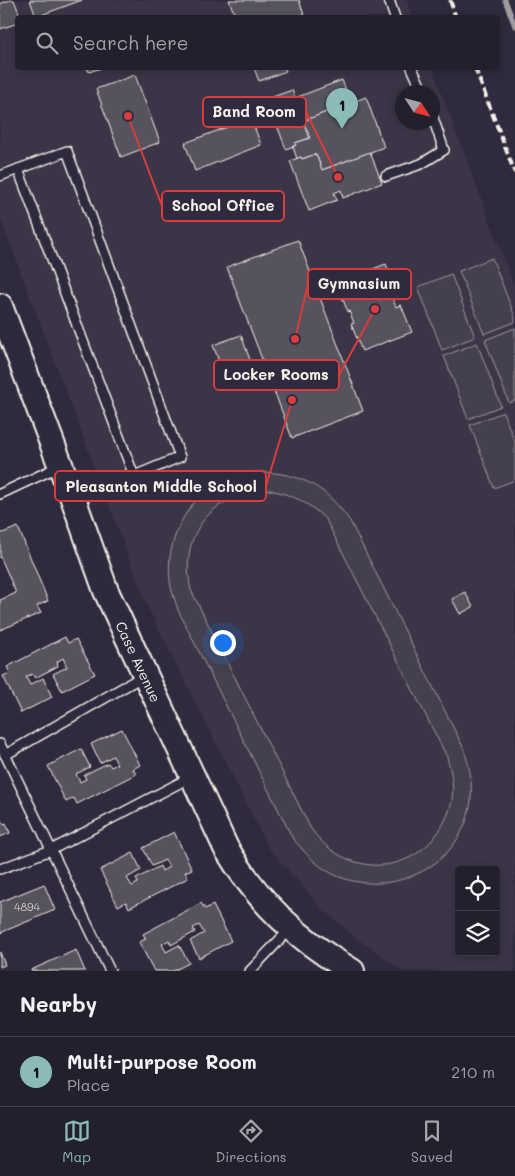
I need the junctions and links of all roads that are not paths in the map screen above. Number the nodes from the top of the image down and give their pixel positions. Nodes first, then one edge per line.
1 (389, 0) edge
2 (394, 15) edge
3 (413, 70) edge
4 (420, 85) edge
5 (437, 130) edge
6 (18, 169) junction
7 (0, 176) edge
8 (386, 176) dead end
9 (0, 306) edge
10 (60, 465) junction
11 (134, 476) junction
12 (0, 492) edge
13 (74, 501) junction
14 (145, 675) junction
15 (0, 744) edge
16 (6, 755) junction
17 (193, 776) junction
18 (52, 850) junction
19 (0, 869) edge
20 (290, 928) junction
21 (110, 971) edge
22 (250, 971) edge
23 (352, 971) edge

1 - 2 lane
3 - 4 lane
5 - 8 lane
6 - 7 lane
6 - 11 lane
6 - 11 lane
9 - 10 street, Case Avenue
10 - 12 lane
10 - 13 street, Case Avenue
11 - 13 lane
13 - 14 street, Case Avenue
14 - 16 lane
14 - 17 street, Case Avenue
15 - 16 lane
16 - 18 lane
17 - 18 lane
17 - 20 street, Case Avenue
18 - 19 lane
18 - 21 lane
20 - 22 lane
20 - 23 street, Case Avenue

